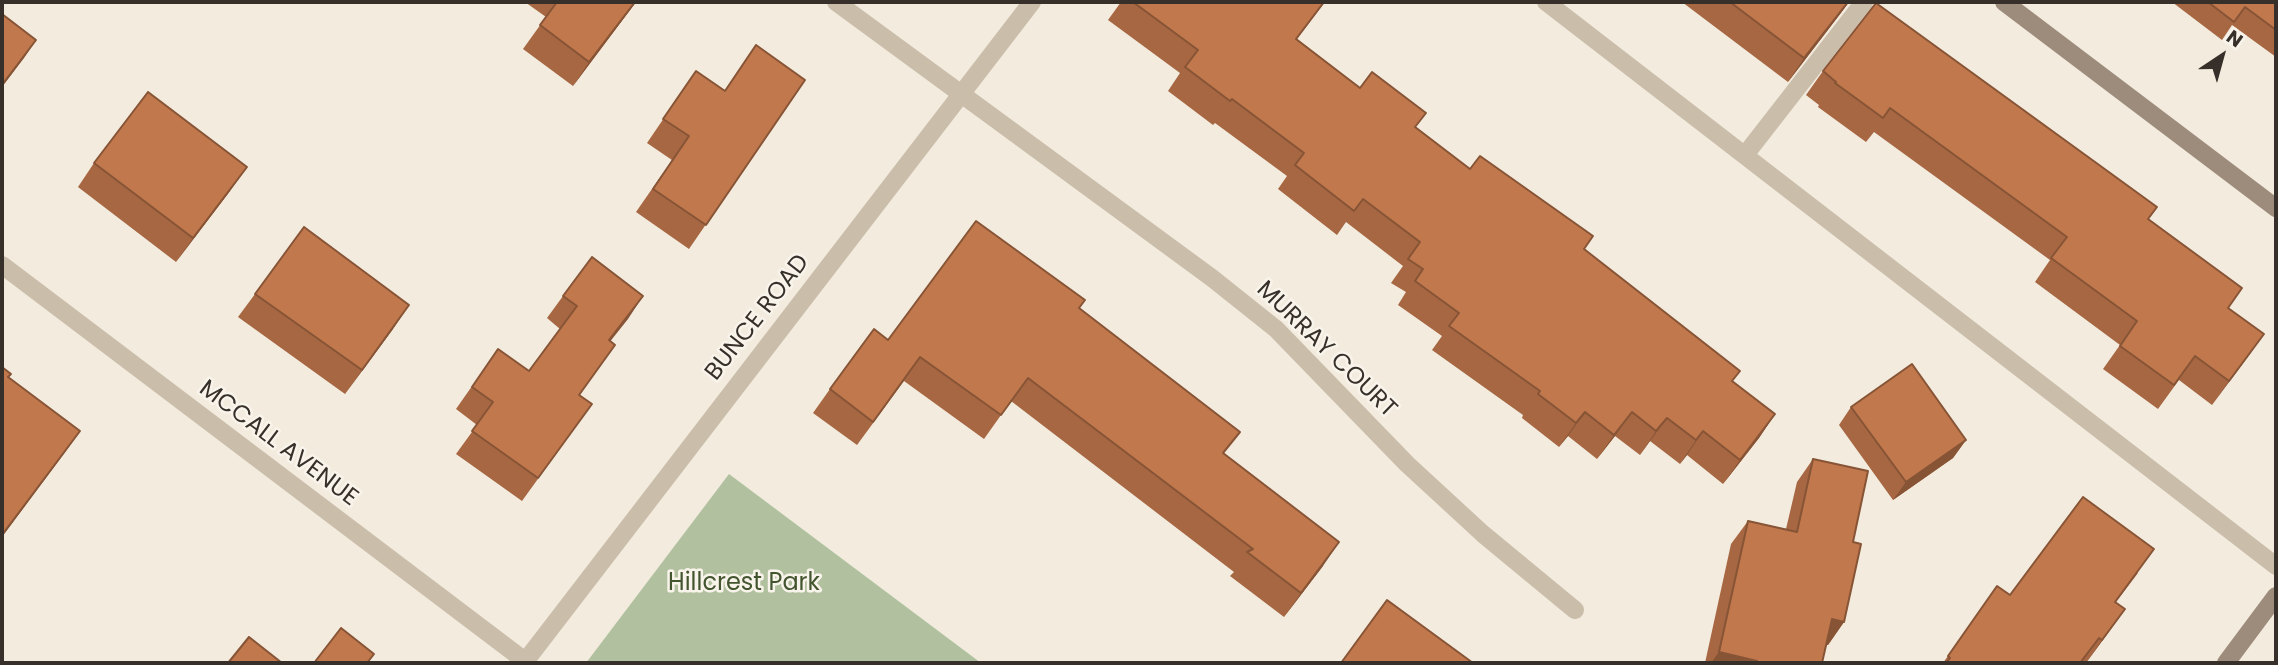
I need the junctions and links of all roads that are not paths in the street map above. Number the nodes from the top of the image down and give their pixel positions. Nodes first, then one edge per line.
1 (836, 2) edge
2 (1032, 2) edge
3 (1546, 2) edge
4 (1864, 2) edge
5 (2004, 2) edge
6 (961, 94) junction
7 (1745, 155) junction
8 (2276, 208) edge
9 (2, 265) edge
10 (2276, 566) edge
11 (2276, 596) edge
12 (1575, 610) dead end
13 (524, 662) edge
14 (2226, 663) edge

1 - 6 street, MURRAY COURT
2 - 6 street, BUNCE ROAD
3 - 7 street
4 - 7 street
5 - 8 street
6 - 12 street, MURRAY COURT
6 - 13 street, BUNCE ROAD
7 - 10 street
9 - 13 street, MCCALL AVENUE
11 - 14 street

